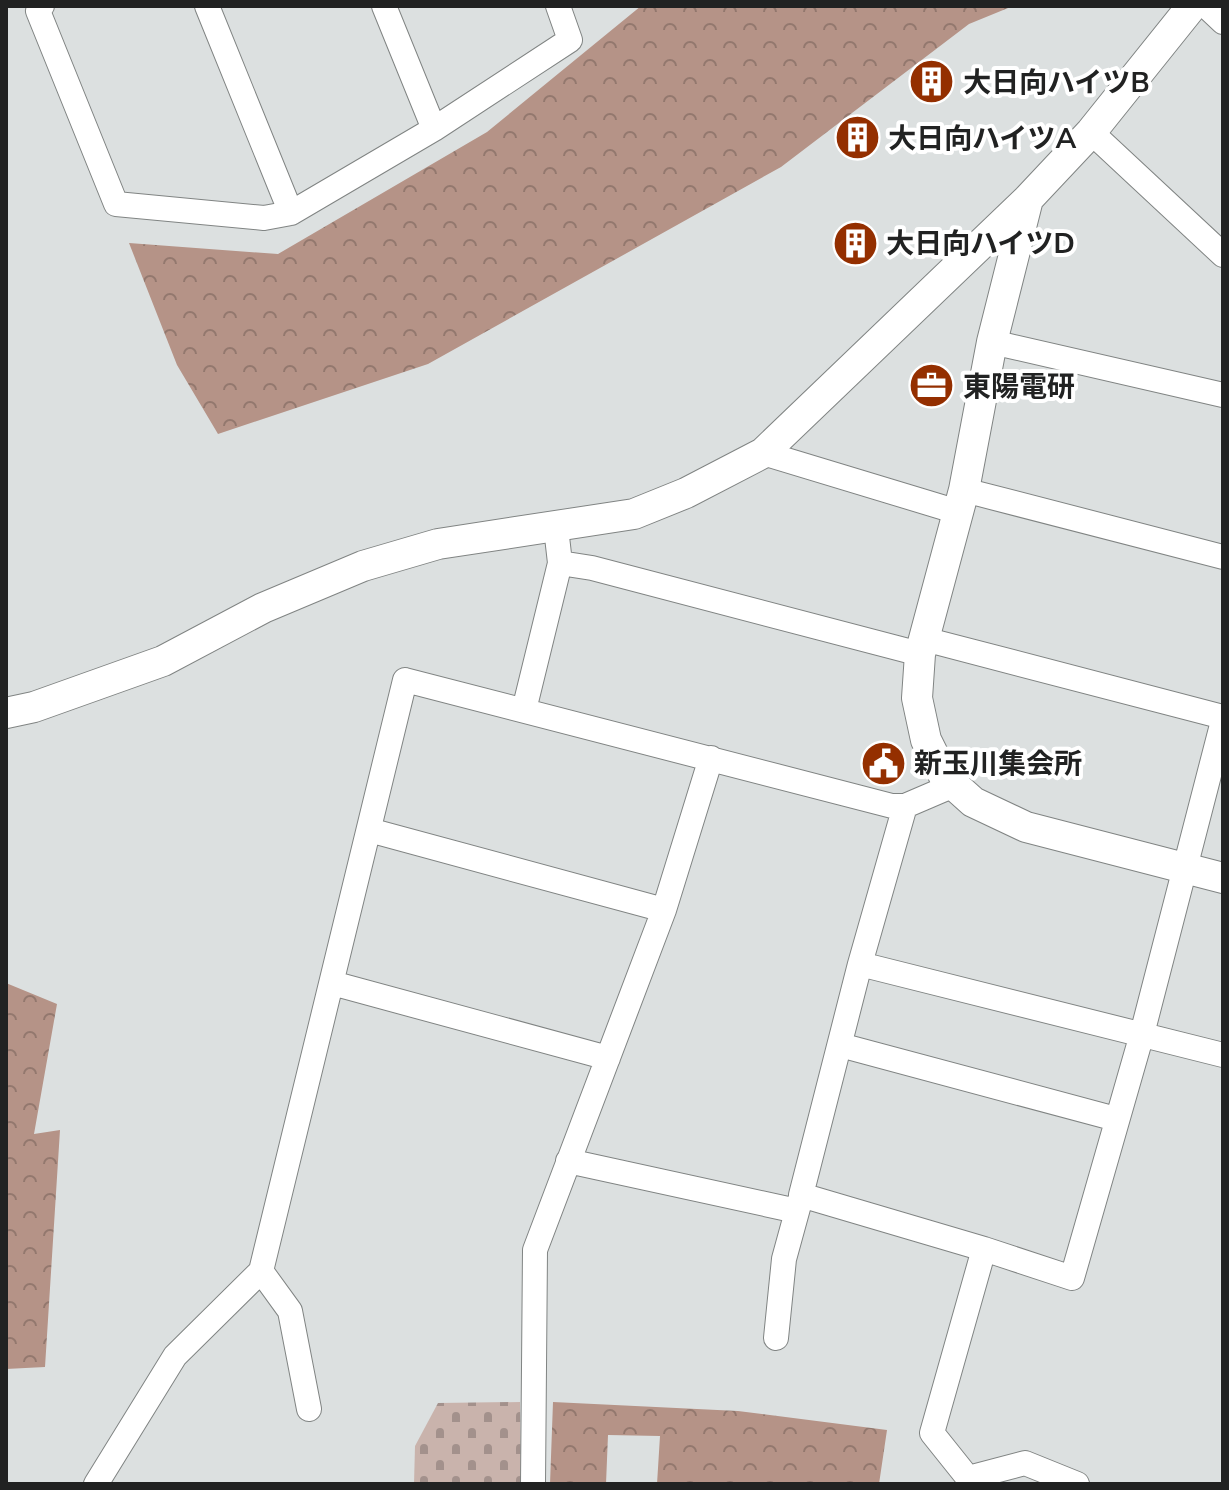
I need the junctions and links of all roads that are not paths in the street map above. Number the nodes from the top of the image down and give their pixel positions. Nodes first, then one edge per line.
1 (42, 6) edge
2 (207, 6) edge
3 (384, 6) edge
4 (1192, 6) edge
5 (1206, 6) edge
6 (563, 8) edge
7 (1223, 22) edge
8 (434, 129) junction
9 (1091, 132) junction
10 (1028, 199) junction
11 (291, 213) junction
12 (1223, 255) edge
13 (992, 342) junction
14 (1223, 395) edge
15 (763, 453) junction
16 (961, 501) junction
17 (556, 528) junction
18 (1223, 557) edge
19 (560, 563) junction
20 (922, 646) junction
21 (524, 710) junction
22 (6, 713) edge
23 (1223, 719) edge
24 (711, 758) junction
25 (954, 785) junction
26 (905, 806) junction
27 (369, 830) junction
28 (1186, 868) junction
29 (1223, 878) edge
30 (664, 910) junction
31 (860, 964) junction
32 (332, 983) junction
33 (1142, 1034) junction
34 (840, 1045) junction
35 (1223, 1055) edge
36 (608, 1058) junction
37 (1116, 1119) junction
38 (568, 1161) junction
39 (799, 1203) junction
40 (984, 1249) junction
41 (261, 1271) junction
42 (776, 1338) dead end
43 (309, 1409) dead end
44 (968, 1481) edge
45 (96, 1484) edge
46 (533, 1484) edge
47 (1077, 1484) edge

1 - 11 street
2 - 11 street
3 - 8 street
4 - 9 street
5 - 7 street
6 - 8 street
8 - 11 street
9 - 10 street
9 - 12 street
10 - 13 street
10 - 15 street
13 - 14 street
13 - 16 street
15 - 16 street
15 - 17 street
16 - 18 street
16 - 20 street
17 - 19 street
17 - 22 street
19 - 20 street
19 - 21 street
20 - 23 street
20 - 25 street
21 - 24 street
21 - 27 street
23 - 28 street
24 - 26 street
24 - 30 street
25 - 26 street
25 - 28 street
26 - 31 street
27 - 30 street
27 - 32 street
28 - 29 street
28 - 33 street
30 - 36 street
31 - 33 street
31 - 34 street
32 - 36 street
32 - 41 street
33 - 35 street
33 - 37 street
34 - 37 street
34 - 39 street
36 - 38 street
37 - 40 street
38 - 39 street
38 - 46 street
39 - 40 street
39 - 42 street
40 - 44 street
41 - 43 street
41 - 45 street
44 - 47 street

